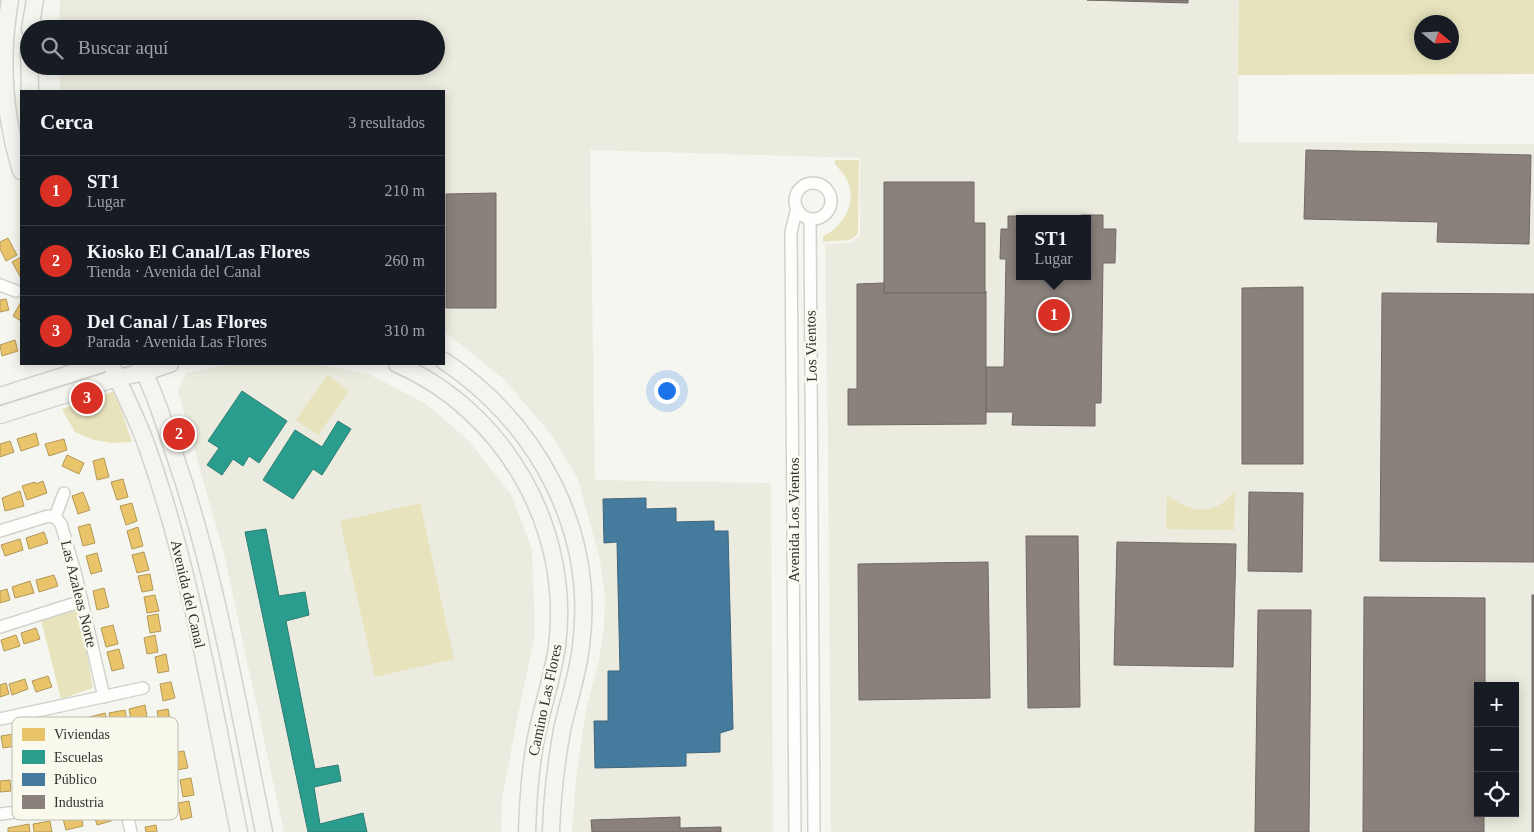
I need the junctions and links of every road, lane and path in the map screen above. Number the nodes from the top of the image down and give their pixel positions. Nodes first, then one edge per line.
1 (10, 0) edge
2 (35, 0) edge
3 (32, 20) edge
4 (30, 75) edge
5 (30, 90) edge
6 (14, 106) edge
7 (20, 167) edge
8 (797, 208) junction
9 (810, 219) junction
10 (0, 285) edge
11 (16, 291) dead end
12 (445, 361) edge
13 (98, 365) edge
14 (163, 365) edge
15 (399, 365) edge
16 (143, 368) edge
17 (114, 371) edge
18 (0, 396) edge
19 (0, 416) edge
20 (812, 474) joint
21 (64, 493) dead end
22 (55, 517) junction
23 (0, 531) edge
24 (82, 601) junction
25 (0, 627) edge
26 (143, 688) dead end
27 (104, 698) junction
28 (0, 719) edge
29 (239, 832) edge
30 (264, 832) edge
31 (527, 832) edge
32 (551, 832) edge
33 (796, 832) edge
34 (814, 832) edge

1 - 6 street
2 - 3 street
4 - 5 street
6 - 7 street
8 - 9 street
8 - 9 street, Avenida Los Vientos
8 - 33 street, Avenida Los Vientos
9 - 20 street, Los Vientos
10 - 11 street
12 - 32 street, Camino Las Flores
13 - 18 street
14 - 16 street
15 - 31 street, Camino Las Flores
16 - 17 street
16 - 30 street, Avenida del Canal
17 - 19 street
17 - 29 street, Avenida del Canal
20 - 34 street, Avenida Los Vientos
21 - 22 street
22 - 23 street
22 - 24 street, Las Azaleas Norte
24 - 25 street
24 - 27 street, Las Azaleas Norte
26 - 27 street
27 - 28 street

